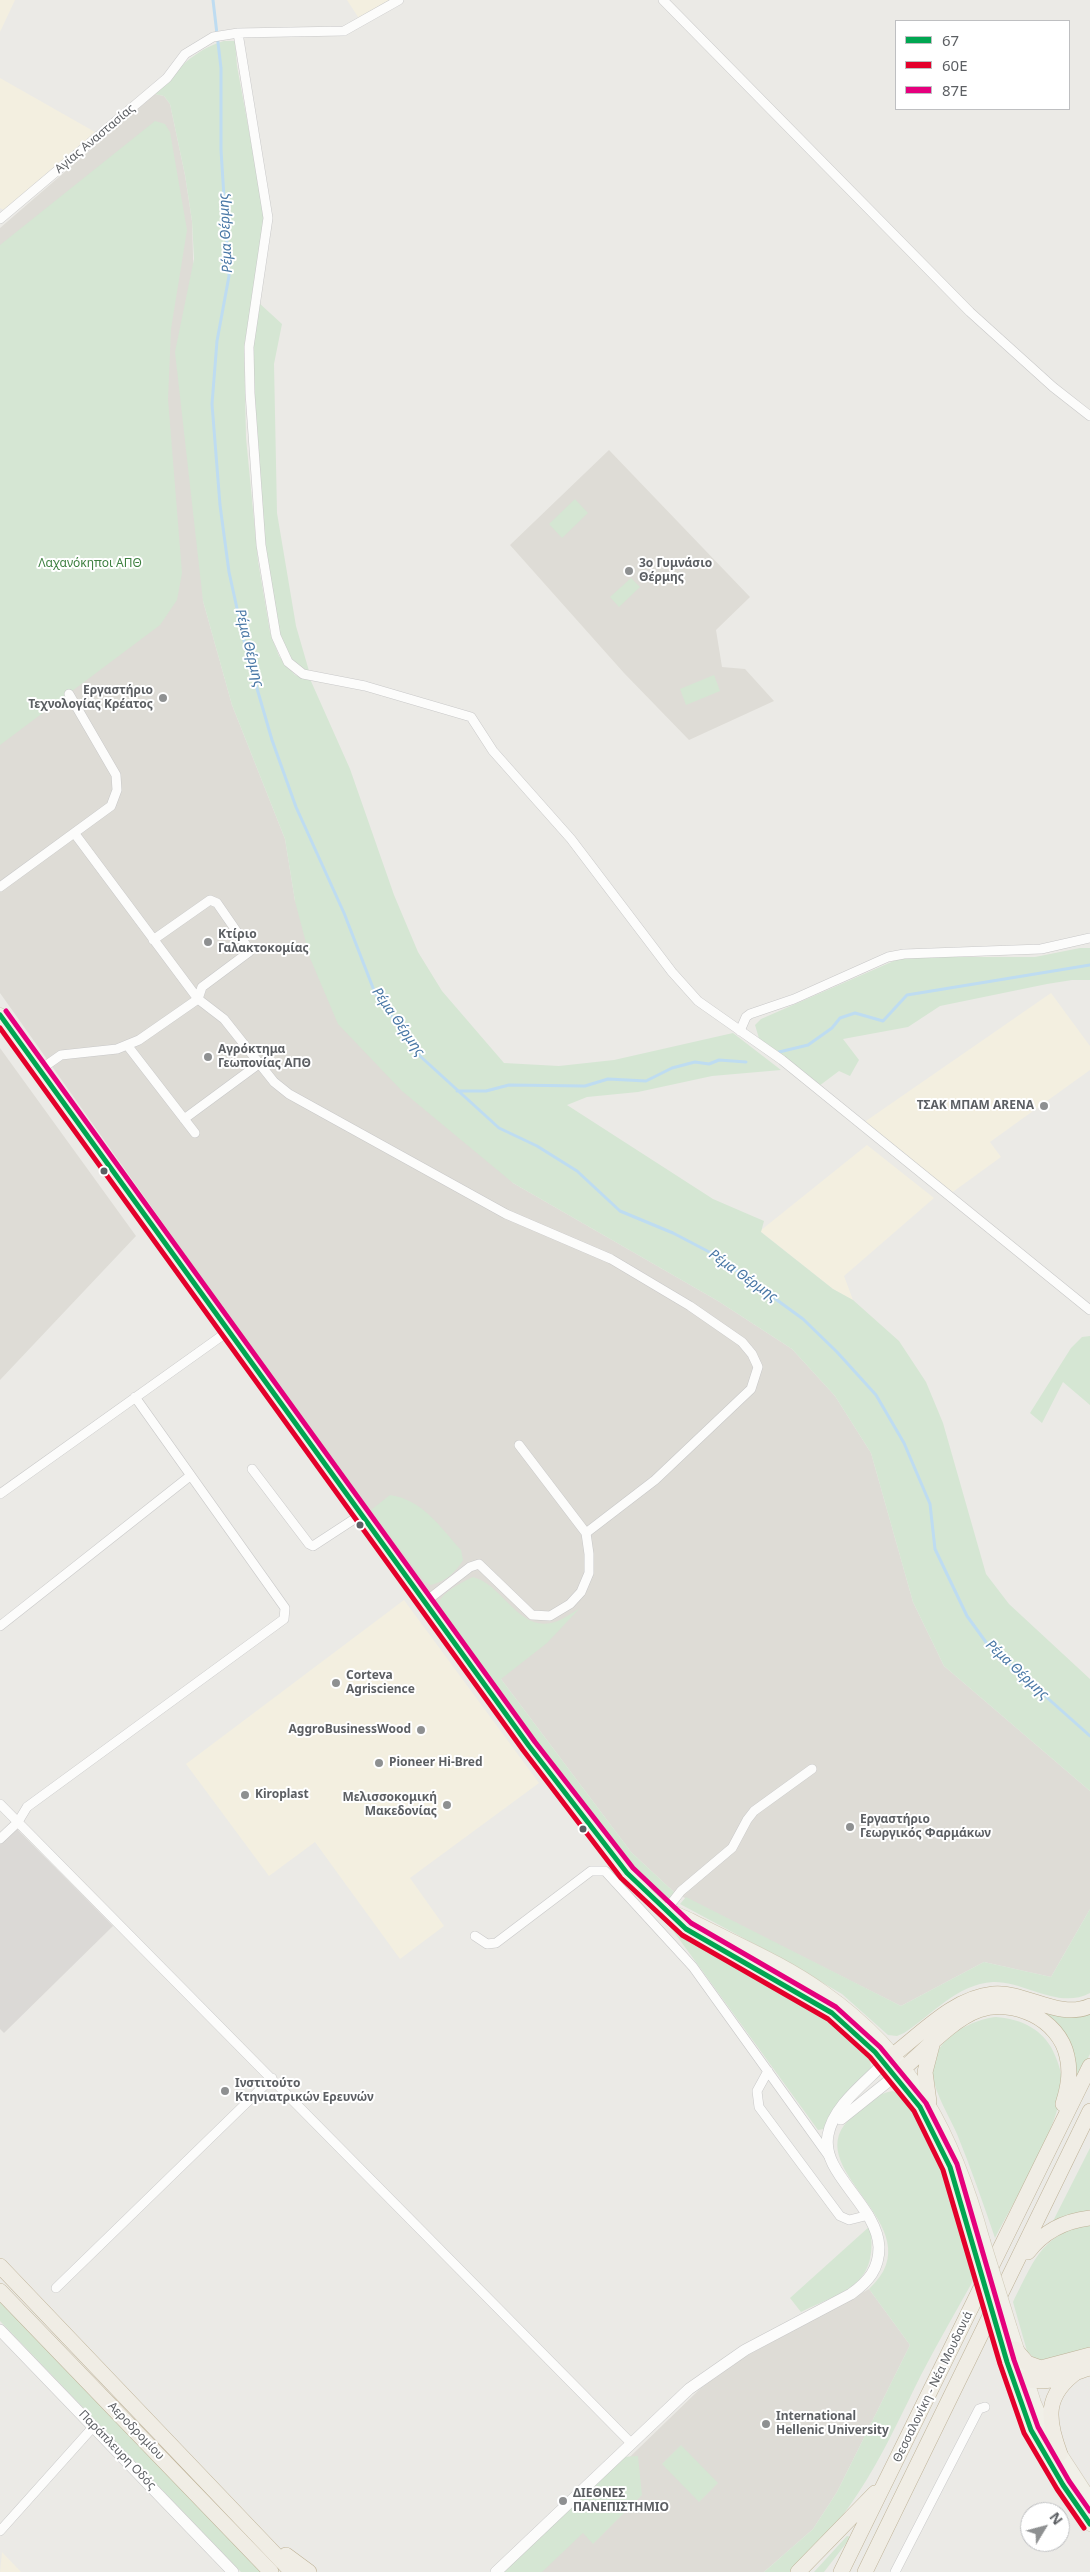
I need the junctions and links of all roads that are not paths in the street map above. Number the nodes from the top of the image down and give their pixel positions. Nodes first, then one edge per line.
1 (399, 0) edge
2 (663, 0) edge
3 (238, 33) junction
4 (0, 219) edge
5 (1090, 416) edge
6 (69, 694) dead end
7 (75, 834) junction
8 (0, 887) edge
9 (1090, 938) edge
10 (154, 940) junction
11 (198, 999) junction
12 (0, 1015) edge
13 (740, 1030) junction
14 (127, 1045) junction
15 (260, 1063) junction
16 (41, 1069) junction
17 (184, 1119) junction
18 (195, 1134) dead end
19 (1090, 1310) edge
20 (230, 1330) junction
21 (135, 1397) junction
22 (520, 1445) dead end
23 (252, 1469) dead end
24 (190, 1476) junction
25 (0, 1494) edge
26 (362, 1514) junction
27 (586, 1533) junction
28 (425, 1602) junction
29 (0, 1626) edge
30 (812, 1769) dead end
31 (0, 1804) edge
32 (18, 1822) junction
33 (0, 1839) edge
34 (666, 1910) junction
35 (475, 1936) dead end
36 (1090, 2006) edge
37 (932, 2044) junction
38 (889, 2059) junction
39 (1090, 2066) edge
40 (768, 2071) junction
41 (899, 2072) junction
42 (272, 2078) junction
43 (929, 2102) junction
44 (1090, 2111) edge
45 (1049, 2149) junction
46 (830, 2158) junction
47 (868, 2215) junction
48 (1090, 2218) edge
49 (979, 2242) junction
50 (0, 2266) edge
51 (1012, 2273) junction
52 (56, 2288) dead end
53 (0, 2291) edge
54 (0, 2330) edge
55 (1016, 2349) junction
56 (1090, 2355) edge
57 (1007, 2362) junction
58 (1041, 2368) junction
59 (1084, 2370) edge
60 (1026, 2379) junction
61 (1019, 2398) junction
62 (985, 2408) dead end
63 (94, 2426) junction
64 (631, 2443) junction
65 (1060, 2454) junction
66 (889, 2477) junction
67 (1090, 2500) edge
68 (246, 2522) junction
69 (1090, 2524) edge
70 (0, 2531) edge
71 (844, 2567) edge
72 (233, 2572) edge
73 (271, 2572) edge
74 (292, 2572) edge
75 (309, 2572) edge
76 (496, 2572) edge
77 (798, 2572) edge
78 (832, 2572) edge
79 (865, 2572) edge
80 (895, 2572) edge

1 - 3 street
2 - 5 street
3 - 4 street, Αγίας Αναστασίας
3 - 13 street
6 - 7 street
7 - 8 street
7 - 10 street
9 - 13 street
10 - 11 street
10 - 11 street
11 - 14 street
11 - 15 street
12 - 16 main road
13 - 19 street
14 - 16 street
14 - 17 street
15 - 17 street
15 - 27 street
16 - 20 main road
17 - 18 street
20 - 21 street
20 - 26 main road
21 - 24 street
21 - 25 street
22 - 27 street
23 - 26 street
24 - 29 street
24 - 32 street
26 - 28 main road
27 - 28 street
28 - 34 main road
30 - 34 street
31 - 32 street
32 - 33 street
32 - 42 street
34 - 38 main road
35 - 40 street
36 - 38 highway
37 - 41 highway
37 - 43 highway
37 - 45 highway
38 - 41 main road
38 - 46 street
39 - 45 highway, Θεσσαλονίκη - Νέα Μουδανιά
40 - 46 street
40 - 47 street
41 - 43 main road
41 - 46 street
41 - 49 main road
42 - 52 street
42 - 64 street
43 - 49 main road
44 - 51 highway, Θεσσαλονίκη - Νέα Μουδανιά
45 - 66 highway, Θεσσαλονίκη - Νέα Μουδανιά
46 - 47 street
47 - 64 street
48 - 51 highway
49 - 55 main road, bridge
49 - 57 main road, bridge
50 - 68 highway, Αεροδρομίου
51 - 79 highway, Θεσσαλονίκη - Νέα Μουδανιά
53 - 73 highway, Αεροδρομίου
54 - 63 street, Παράπλευρη Οδός
55 - 58 highway
55 - 60 main road
56 - 58 highway
57 - 60 main road
57 - 61 main road
58 - 60 highway
59 - 60 highway
59 - 65 highway
60 - 61 main road
60 - 65 main road
61 - 69 main road
62 - 80 street
63 - 70 street
63 - 72 street, Παράπλευρη Οδός
64 - 76 street
65 - 67 main road
66 - 71 highway, Θεσσαλονίκη - Νέα Μουδανιά
66 - 77 highway
68 - 74 highway
68 - 75 highway
71 - 78 street

